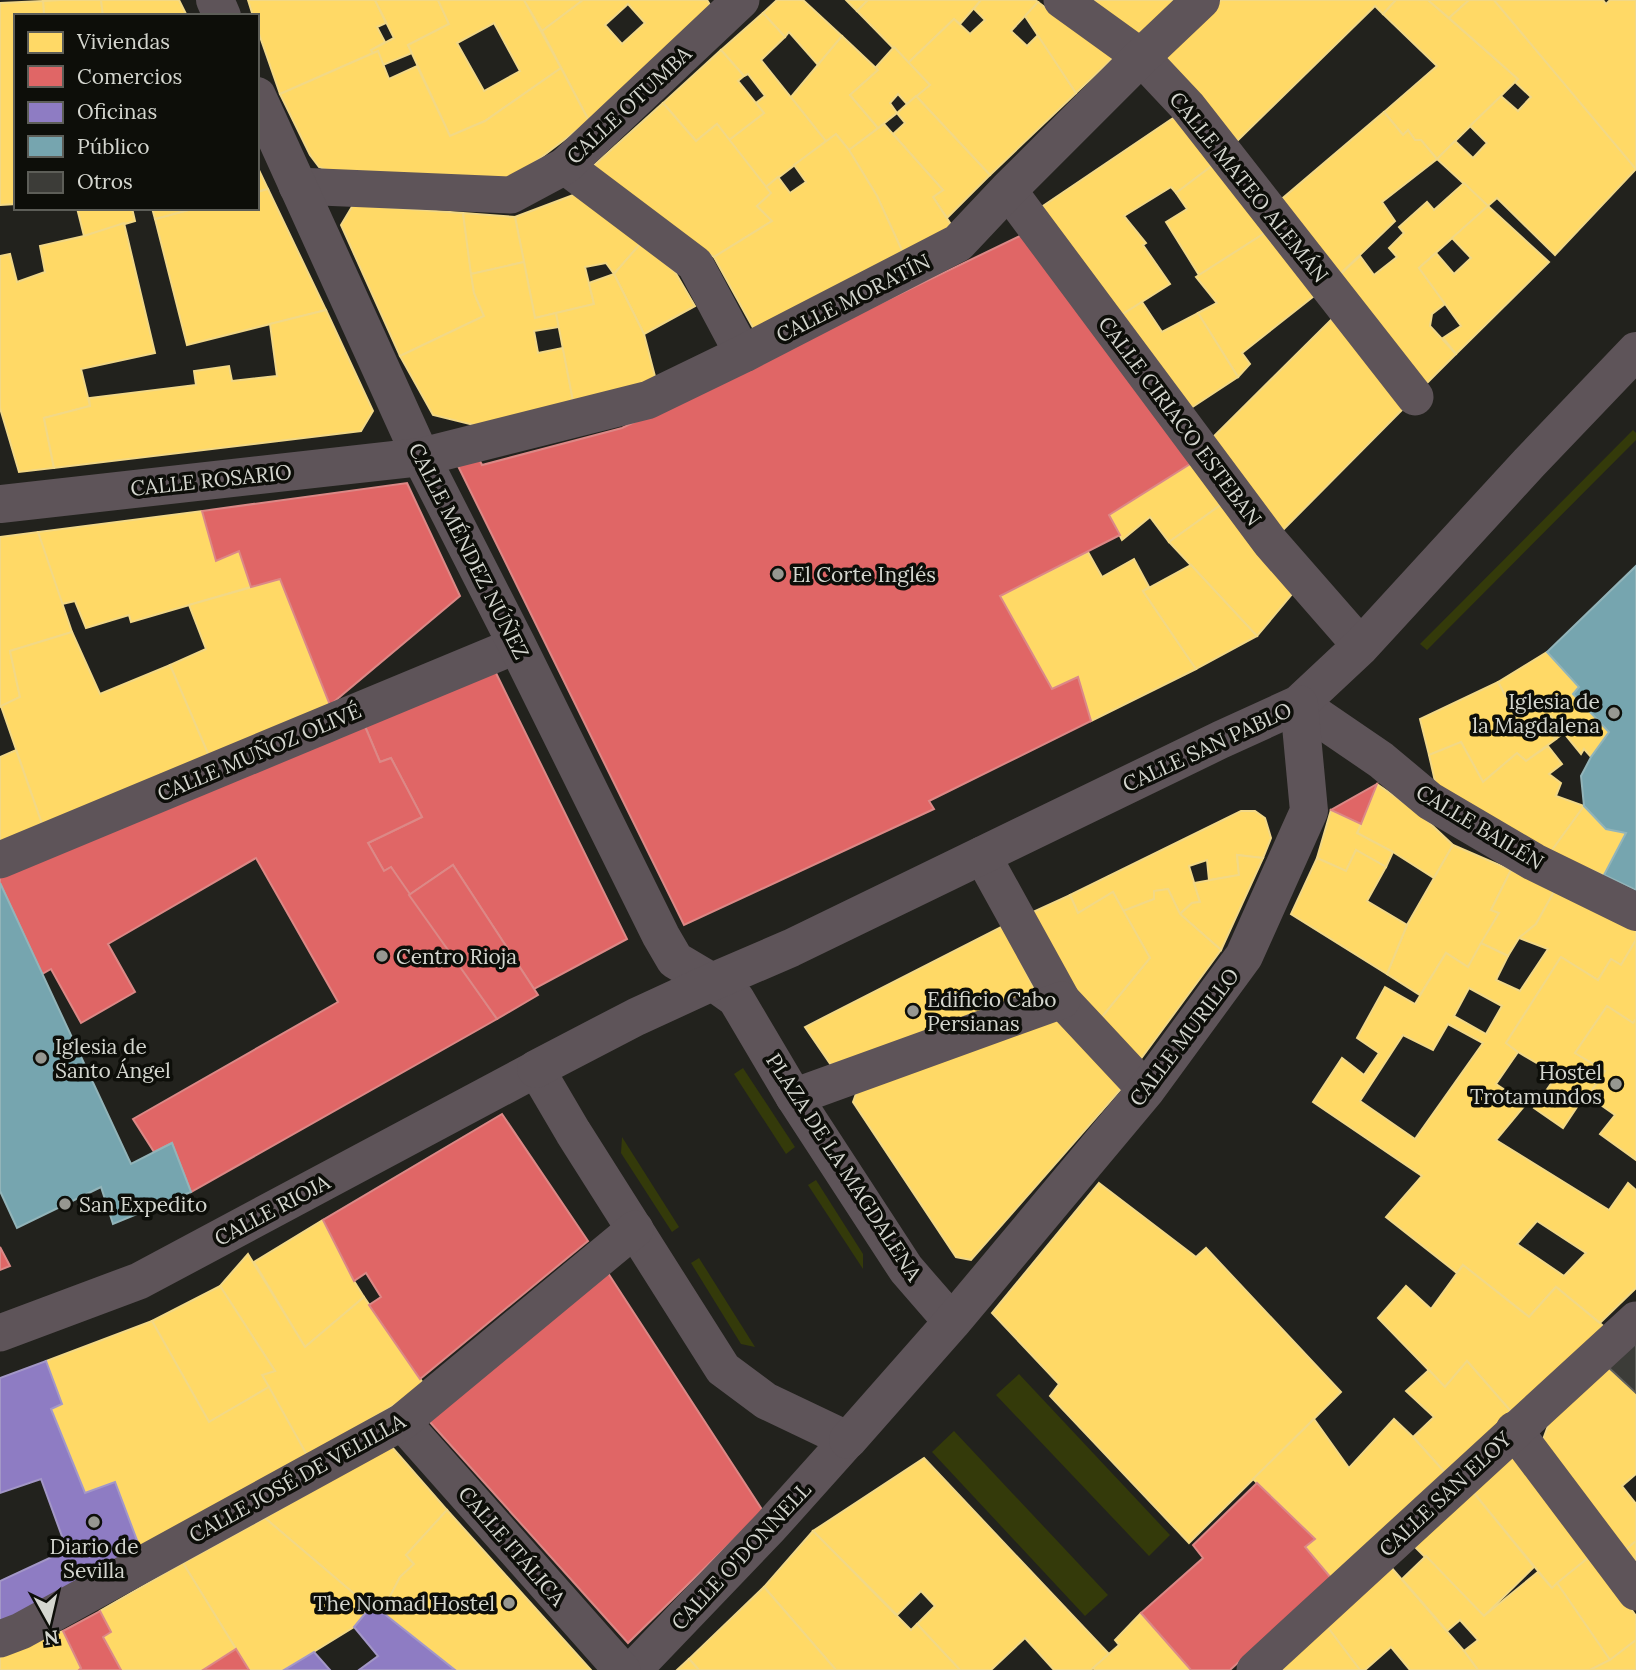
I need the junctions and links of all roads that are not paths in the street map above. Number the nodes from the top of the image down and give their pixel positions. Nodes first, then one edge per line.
1 (741, 0) edge
2 (1062, 0) edge
3 (1201, 0) edge
4 (1141, 57) junction
5 (259, 100) edge
6 (565, 166) junction
7 (297, 186) junction
8 (1008, 190) junction
9 (1636, 351) edge
10 (743, 354) junction
11 (1415, 397) dead end
12 (421, 457) junction
13 (0, 504) edge
14 (517, 645) junction
15 (1361, 646) junction
16 (1298, 704) junction
17 (982, 855) junction
18 (0, 860) edge
19 (1636, 912) edge
20 (712, 982) junction
21 (1062, 1000) junction
22 (536, 1069) junction
23 (1146, 1090) junction
24 (794, 1097) junction
25 (635, 1229) junction
26 (1636, 1320) edge
27 (952, 1322) junction
28 (0, 1333) edge
29 (402, 1422) junction
30 (1514, 1430) junction
31 (848, 1440) junction
32 (1636, 1592) edge
33 (0, 1639) edge
34 (622, 1670) edge
35 (633, 1670) edge
36 (1255, 1670) edge

1 - 6 street, CALLE OTUMBA
2 - 4 street, CALLE MATEO ALEMÁN
3 - 4 street, CALLE MORATÍN
4 - 8 street, CALLE MORATÍN
4 - 11 street, CALLE MATEO ALEMÁN
5 - 7 street, CALLE MÉNDEZ NÚÑEZ
6 - 7 street, CALLE OTUMBA
6 - 10 street
7 - 12 street, CALLE MÉNDEZ NÚÑEZ
8 - 10 street, CALLE MORATÍN
8 - 15 street, CALLE CIRIACO ESTEBAN
9 - 15 street, CALLE SAN PABLO
10 - 12 street, CALLE MORATÍN
12 - 13 street, CALLE ROSARIO
12 - 14 street, CALLE MÉNDEZ NÚÑEZ
14 - 18 street, CALLE MUÑOZ OLIVÉ
14 - 20 street, CALLE MÉNDEZ NÚÑEZ
15 - 16 street, CALLE SAN PABLO
16 - 17 street, CALLE SAN PABLO
16 - 19 street, CALLE BAILÉN
16 - 23 street, CALLE MURILLO
17 - 20 street, CALLE SAN PABLO
17 - 21 street
20 - 22 street
20 - 24 street, PLAZA DE LA MAGDALENA
21 - 23 street
21 - 24 street
22 - 25 street
22 - 28 street, CALLE RIOJA
23 - 27 street, CALLE MURILLO
24 - 27 street, PLAZA DE LA MAGDALENA
25 - 29 street, CALLE JOSÉ DE VELILLA
25 - 31 street
26 - 30 street, CALLE SAN ELOY
27 - 31 street
29 - 33 street, CALLE JOSÉ DE VELILLA
29 - 34 street, CALLE ITÁLICA
30 - 32 street
30 - 36 street, CALLE SAN ELOY
31 - 35 street, CALLE O'DONNELL

